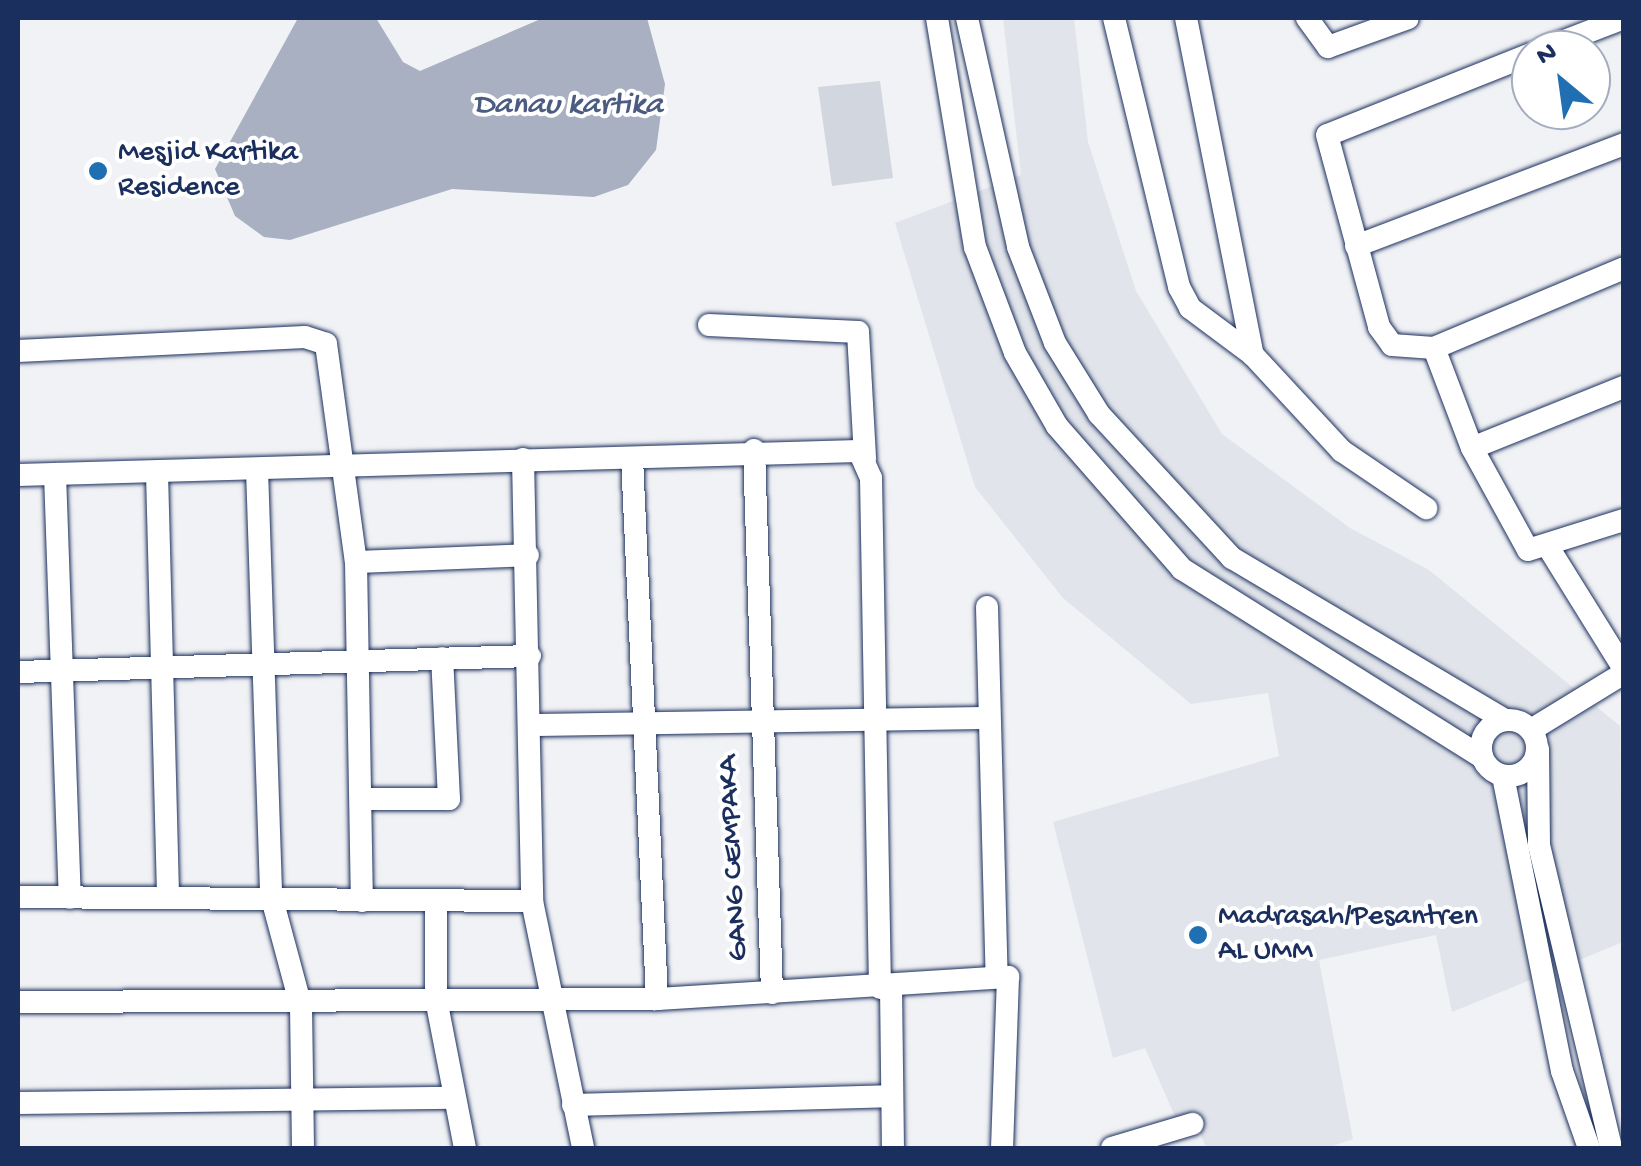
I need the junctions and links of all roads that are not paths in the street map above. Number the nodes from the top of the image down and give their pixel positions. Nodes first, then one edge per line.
1 (938, 18) edge
2 (967, 18) edge
3 (1114, 18) edge
4 (1186, 18) edge
5 (1307, 18) edge
6 (1408, 18) edge
7 (1624, 18) edge
8 (1593, 30) edge
9 (1511, 62) edge
10 (1624, 144) edge
11 (1356, 246) junction
12 (1624, 268) edge
13 (709, 325) dead end
14 (1434, 348) junction
15 (18, 351) edge
16 (1254, 355) junction
17 (1624, 387) edge
18 (1472, 448) junction
19 (754, 450) junction
20 (632, 458) junction
21 (524, 459) junction
22 (864, 459) junction
23 (348, 466) junction
24 (257, 469) junction
25 (56, 474) junction
26 (157, 474) junction
27 (18, 475) edge
28 (1426, 508) dead end
29 (1624, 520) edge
30 (1550, 550) junction
31 (528, 554) junction
32 (356, 562) junction
33 (986, 607) dead end
34 (530, 656) junction
35 (442, 658) junction
36 (358, 659) junction
37 (262, 663) junction
38 (166, 664) junction
39 (1624, 671) edge
40 (18, 672) edge
41 (63, 672) junction
42 (988, 718) junction
43 (758, 720) junction
44 (1505, 720) junction
45 (878, 721) junction
46 (648, 724) junction
47 (532, 726) junction
48 (1535, 740) junction
49 (1482, 757) junction
50 (1503, 776) junction
51 (365, 798) junction
52 (271, 895) junction
53 (18, 897) edge
54 (70, 898) junction
55 (168, 898) junction
56 (362, 901) junction
57 (532, 901) junction
58 (436, 902) junction
59 (998, 977) junction
60 (885, 987) junction
61 (772, 993) junction
62 (549, 996) junction
63 (436, 998) junction
64 (657, 1000) junction
65 (18, 1002) edge
66 (300, 1006) junction
67 (888, 1096) junction
68 (454, 1098) junction
69 (18, 1103) edge
70 (302, 1105) junction
71 (574, 1105) junction
72 (1192, 1124) dead end
73 (303, 1148) edge
74 (465, 1148) edge
75 (583, 1148) edge
76 (893, 1148) edge
77 (1002, 1148) edge
78 (1112, 1148) edge
79 (1590, 1148) edge
80 (1611, 1148) edge

1 - 49 street
2 - 44 street
3 - 16 street
4 - 16 street
5 - 6 street
7 - 8 street
9 - 11 street
10 - 11 street
11 - 14 street
12 - 14 street
13 - 22 street
14 - 18 street
15 - 23 street
16 - 28 street
17 - 18 street
18 - 30 street
19 - 20 street
19 - 22 street
19 - 43 street, GANG CEMPAKA
20 - 21 street
20 - 46 street
21 - 23 street
21 - 31 street
22 - 45 street
23 - 24 street
23 - 32 street
24 - 26 street
24 - 37 street
25 - 26 street
25 - 27 street
25 - 41 street
26 - 38 street
29 - 30 street
30 - 39 street
31 - 32 street
31 - 34 street
32 - 36 street
33 - 42 street
34 - 35 street
34 - 47 street
35 - 36 street
35 - 51 street
36 - 37 street
36 - 51 street
37 - 38 street
37 - 52 street
38 - 41 street
38 - 55 street
39 - 48 street
40 - 41 street
41 - 54 street
42 - 45 street
42 - 59 street
43 - 45 street
43 - 46 street
43 - 61 street, GANG CEMPAKA
44 - 48 street
44 - 49 street
45 - 60 street
46 - 47 street
46 - 64 street
47 - 57 street
48 - 50 street
48 - 80 street
49 - 50 street
50 - 79 street
51 - 56 street
52 - 55 street
52 - 56 street
52 - 66 street
53 - 54 street
54 - 55 street
56 - 58 street
57 - 58 street
57 - 62 street
58 - 63 street
59 - 60 street
59 - 77 street
60 - 61 street
60 - 67 street
61 - 64 street
62 - 63 street
62 - 64 street
62 - 71 street
63 - 66 street
63 - 68 street
65 - 66 street
66 - 70 street
67 - 71 street
67 - 76 street
68 - 70 street
68 - 74 street
69 - 70 street
70 - 73 street
71 - 75 street
72 - 78 street

